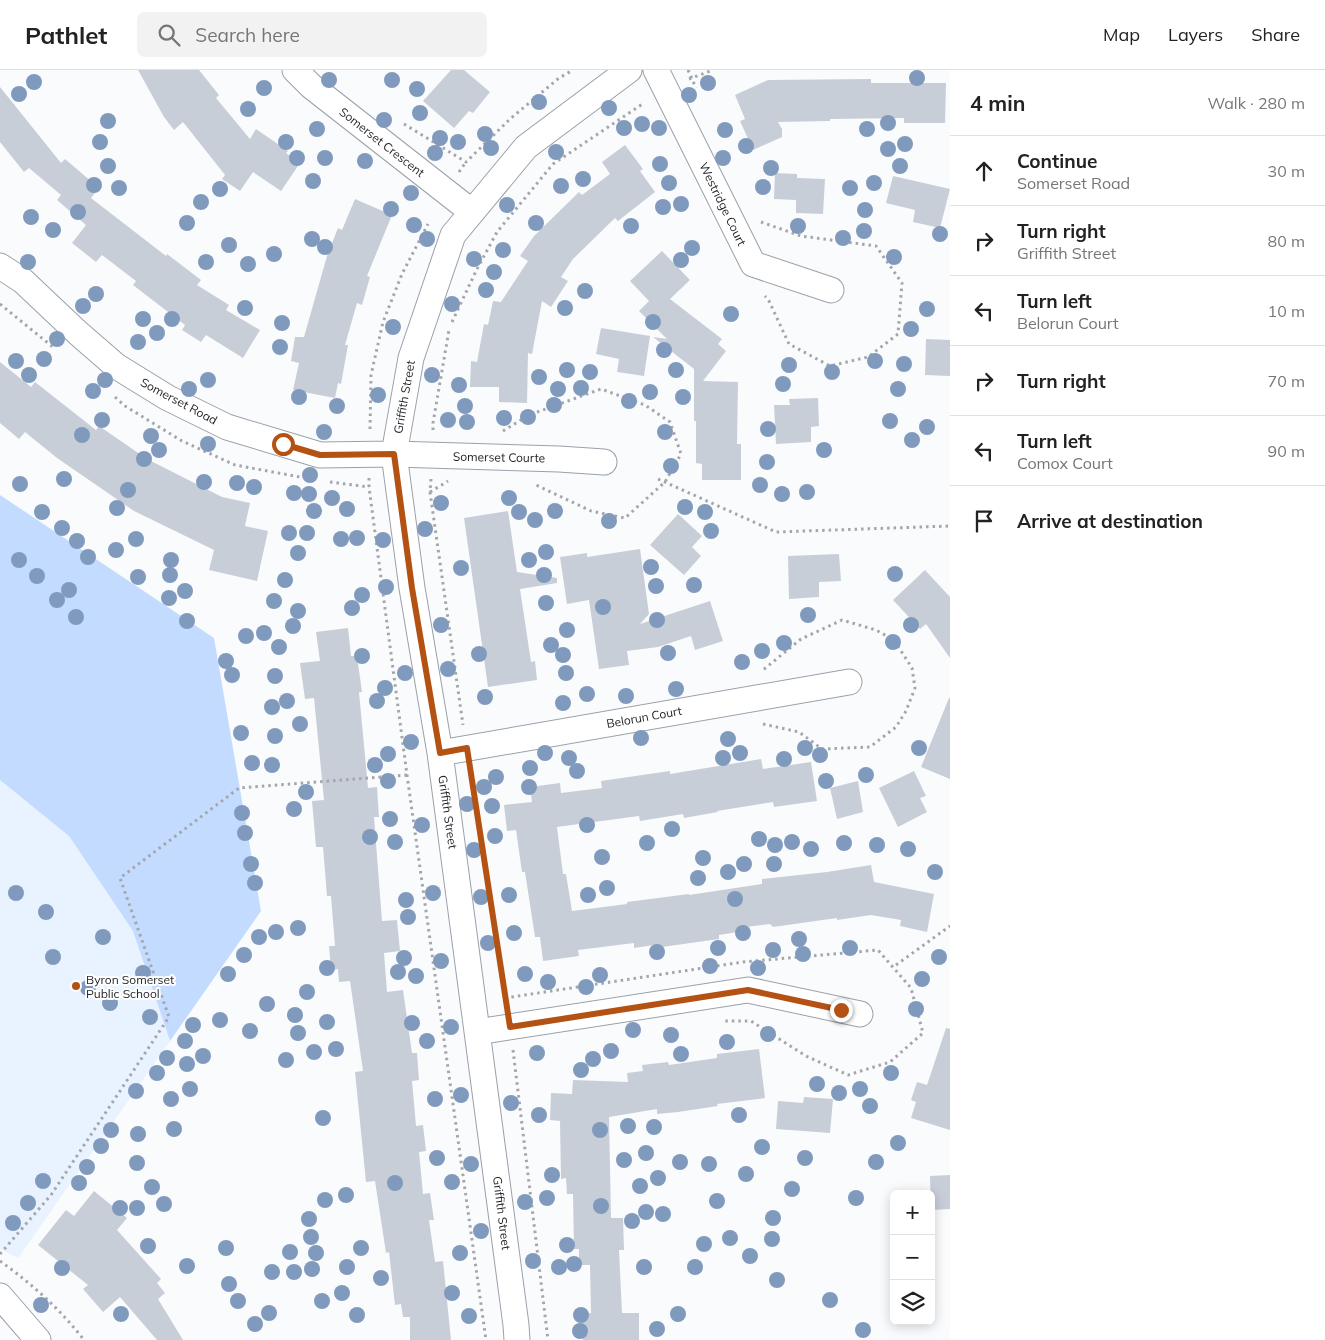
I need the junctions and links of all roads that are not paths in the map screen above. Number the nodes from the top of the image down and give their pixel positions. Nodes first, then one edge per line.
1 (295, 70) edge
2 (629, 70) edge
3 (661, 79) edge
4 (472, 212) junction
5 (0, 266) edge
6 (831, 290) dead end
7 (394, 454) junction
8 (604, 462) dead end
9 (849, 682) dead end
10 (440, 753) junction
11 (860, 1014) dead end
12 (477, 1032) junction
13 (0, 1296) edge
14 (38, 1340) edge
15 (517, 1340) edge

1 - 4 street, Somerset Crescent
2 - 4 street, Griffith Street
3 - 6 street, Westridge Court
4 - 7 street, Griffith Street
5 - 7 street, Somerset Road
7 - 8 street, Somerset Courte
7 - 10 street, Griffith Street
9 - 10 street, Belorun Court
10 - 12 street, Griffith Street
11 - 12 street
12 - 15 street, Griffith Street
13 - 14 street

